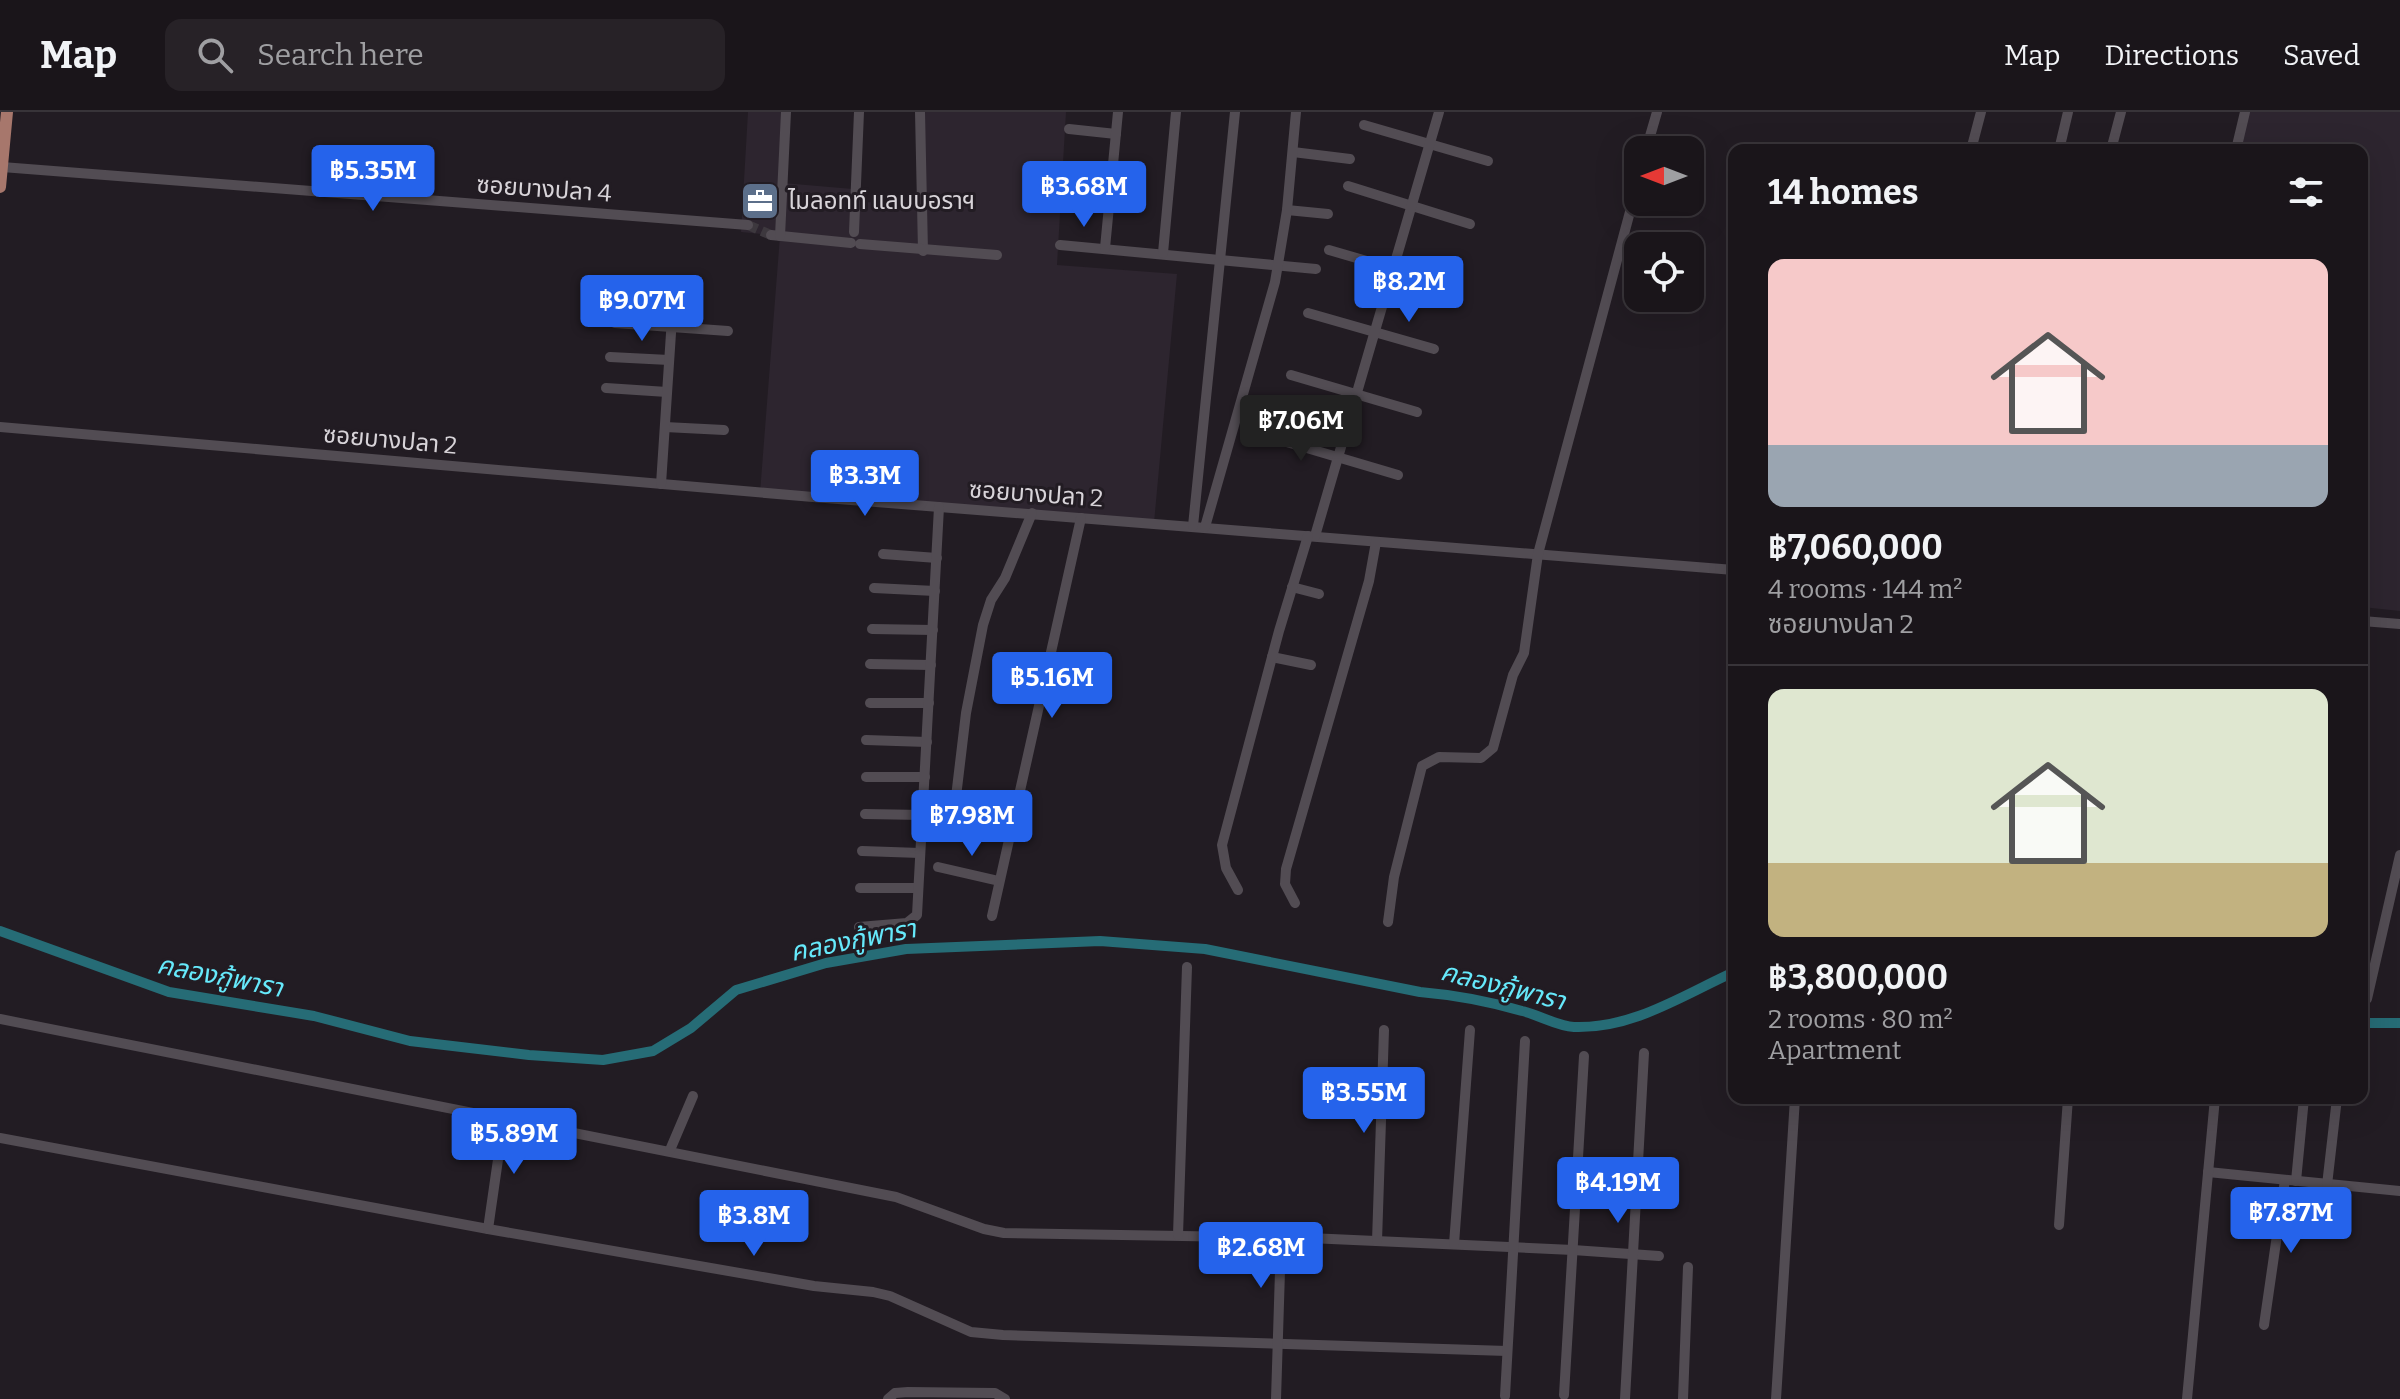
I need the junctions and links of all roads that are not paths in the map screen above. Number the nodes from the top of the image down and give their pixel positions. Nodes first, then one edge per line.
1 (7, 112) edge
2 (14, 112) edge
3 (786, 112) edge
4 (859, 112) edge
5 (920, 112) edge
6 (1118, 112) edge
7 (1176, 112) edge
8 (1235, 112) edge
9 (1296, 112) edge
10 (1439, 112) edge
11 (1657, 112) edge
12 (1981, 112) edge
13 (2068, 112) edge
14 (2121, 112) edge
15 (2245, 112) edge
16 (1364, 125) dead end
17 (1069, 129) dead end
18 (1116, 134) junction
19 (1650, 136) edge
20 (1430, 143) junction
21 (1973, 144) edge
22 (2060, 144) edge
23 (2113, 144) edge
24 (2237, 144) edge
25 (1293, 152) junction
26 (1350, 159) dead end
27 (1488, 161) dead end
28 (2, 163) edge
29 (1348, 186) dead end
30 (0, 187) edge
31 (1064, 187) dead end
32 (1111, 190) junction
33 (1412, 205) junction
34 (1287, 210) junction
35 (1328, 214) dead end
36 (1629, 216) edge
37 (1470, 224) dead end
38 (748, 225) tunnel mouth
39 (855, 240) junction
40 (1060, 245) dead end
41 (1105, 248) junction
42 (1329, 250) dead end
43 (923, 251) junction
44 (1163, 253) junction
45 (997, 255) dead end
46 (1222, 258) junction
47 (1278, 266) junction
48 (1316, 269) dead end
49 (1393, 269) junction
50 (1452, 286) dead end
51 (673, 303) dead end
52 (1308, 313) dead end
53 (615, 323) dead end
54 (672, 328) junction
55 (728, 331) dead end
56 (1375, 331) junction
57 (1434, 349) dead end
58 (610, 357) dead end
59 (669, 360) junction
60 (1291, 375) dead end
61 (606, 388) dead end
62 (667, 392) junction
63 (1357, 394) junction
64 (1417, 412) dead end
65 (0, 427) edge
66 (665, 427) junction
67 (724, 430) dead end
68 (1273, 438) dead end
69 (1338, 456) junction
70 (1398, 475) dead end
71 (661, 484) junction
72 (1196, 492) junction
73 (1215, 494) junction
74 (939, 507) junction
75 (1032, 513) junction
76 (1081, 518) junction
77 (1193, 526) junction
78 (1205, 527) junction
79 (1312, 536) junction
80 (1376, 542) junction
81 (883, 554) dead end
82 (1538, 554) junction
83 (937, 558) junction
84 (1728, 570) edge
85 (1292, 587) junction
86 (874, 588) dead end
87 (935, 591) junction
88 (1319, 594) dead end
89 (2368, 621) edge
90 (2400, 624) edge
91 (872, 629) dead end
92 (933, 630) junction
93 (1272, 657) junction
94 (870, 664) dead end
95 (931, 665) junction
96 (1311, 665) dead end
97 (870, 703) dead end
98 (929, 703) junction
99 (866, 740) dead end
100 (927, 742) junction
101 (866, 777) dead end
102 (925, 777) junction
103 (865, 814) dead end
104 (923, 815) junction
105 (953, 822) dead end
106 (862, 851) dead end
107 (920, 853) junction
108 (2400, 855) edge
109 (938, 867) dead end
110 (999, 881) junction
111 (860, 888) dead end
112 (918, 888) junction
113 (1238, 890) dead end
114 (1295, 903) dead end
115 (992, 916) dead end
116 (1388, 922) dead end
117 (859, 927) dead end
118 (1187, 967) dead end
119 (2368, 995) edge
120 (0, 1019) edge
121 (1384, 1030) dead end
122 (1470, 1030) dead end
123 (1525, 1041) dead end
124 (1644, 1053) dead end
125 (1584, 1056) dead end
126 (693, 1096) dead end
127 (1795, 1104) edge
128 (2068, 1104) edge
129 (2214, 1104) edge
130 (2303, 1104) edge
131 (2336, 1104) edge
132 (504, 1118) junction
133 (0, 1138) edge
134 (670, 1150) junction
135 (2208, 1172) junction
136 (2290, 1181) junction
137 (2327, 1185) junction
138 (2400, 1191) edge
139 (2059, 1225) dead end
140 (488, 1229) junction
141 (1178, 1235) junction
142 (1281, 1239) junction
143 (1377, 1241) junction
144 (1454, 1244) junction
145 (1514, 1248) junction
146 (1573, 1250) junction
147 (1633, 1254) junction
148 (1659, 1256) dead end
149 (1688, 1267) dead end
150 (2264, 1325) dead end
151 (1276, 1342) junction
152 (1507, 1351) junction
153 (1564, 1395) dead end
154 (951, 1396) edge
155 (1505, 1396) dead end
156 (888, 1399) edge
157 (1005, 1399) edge
158 (1276, 1399) edge
159 (1625, 1399) edge
160 (1683, 1399) edge
161 (1776, 1399) edge
162 (2187, 1399) edge

1 - 28 main road
2 - 28 main road
3 - 39 street
4 - 39 street
5 - 43 street
6 - 18 street
7 - 44 street
8 - 46 street
9 - 25 street
10 - 20 street
11 - 19 street
12 - 21 street
13 - 22 street
14 - 23 street
15 - 24 street
16 - 20 street
17 - 18 street
18 - 32 street
20 - 27 street
20 - 33 street
25 - 26 street
25 - 34 street
28 - 30 main road
28 - 38 street, ซอยบางปลา 4
29 - 33 street
31 - 32 street
32 - 41 street
33 - 37 street
33 - 49 street
34 - 35 street
34 - 47 street
36 - 82 street
39 - 43 street
40 - 41 street
41 - 44 street
42 - 49 street
43 - 45 street
44 - 46 street
46 - 47 street
46 - 72 street
47 - 48 street
47 - 73 street
49 - 50 street
49 - 56 street
51 - 54 street
52 - 56 street
53 - 54 street
54 - 55 street
54 - 59 street
56 - 57 street
56 - 63 street
58 - 59 street
59 - 62 street
60 - 63 street
61 - 62 street
62 - 66 street
63 - 64 street
63 - 69 street
65 - 71 street, ซอยบางปลา 2
66 - 67 street
66 - 71 street
68 - 69 street
69 - 70 street
69 - 79 street
71 - 74 street, ซอยบางปลา 2
72 - 73 street
72 - 77 street
73 - 78 street
74 - 75 street, ซอยบางปลา 2
74 - 83 street
75 - 76 street, ซอยบางปลา 2
75 - 105 street
76 - 77 street, ซอยบางปลา 2
76 - 110 street
77 - 78 street, ซอยบางปลา 2
78 - 79 street, ซอยบางปลา 2
79 - 80 street, ซอยบางปลา 2
79 - 85 street
80 - 82 street, ซอยบางปลา 2
80 - 114 street
81 - 83 street
82 - 84 street, ซอยบางปลา 2
82 - 116 street
83 - 87 street
85 - 88 street
85 - 93 street
86 - 87 street
87 - 92 street
89 - 90 street
91 - 92 street
92 - 95 street
93 - 96 street
93 - 113 street
94 - 95 street
95 - 98 street
97 - 98 street
98 - 100 street
99 - 100 street
100 - 102 street
101 - 102 street
102 - 104 street
103 - 104 street
104 - 107 street
106 - 107 street
107 - 112 street
108 - 119 street
109 - 110 street
110 - 115 street
111 - 112 street
112 - 117 street
118 - 141 street
120 - 132 street
121 - 143 street
122 - 144 street
123 - 145 street
124 - 147 street
125 - 146 street
126 - 134 street
127 - 161 street
128 - 139 street
129 - 135 street
130 - 136 street
131 - 137 street
132 - 134 street
132 - 140 street
133 - 140 street
134 - 141 street
135 - 136 street
135 - 162 street
136 - 137 street
136 - 150 street
137 - 138 street
140 - 151 street
141 - 142 street
142 - 143 street
142 - 151 street
143 - 144 street
144 - 145 street
145 - 146 street
145 - 152 street
146 - 147 street
146 - 153 street
147 - 148 street
147 - 159 street
149 - 160 street
151 - 152 street
151 - 158 street
152 - 155 street
154 - 156 street
154 - 157 street

